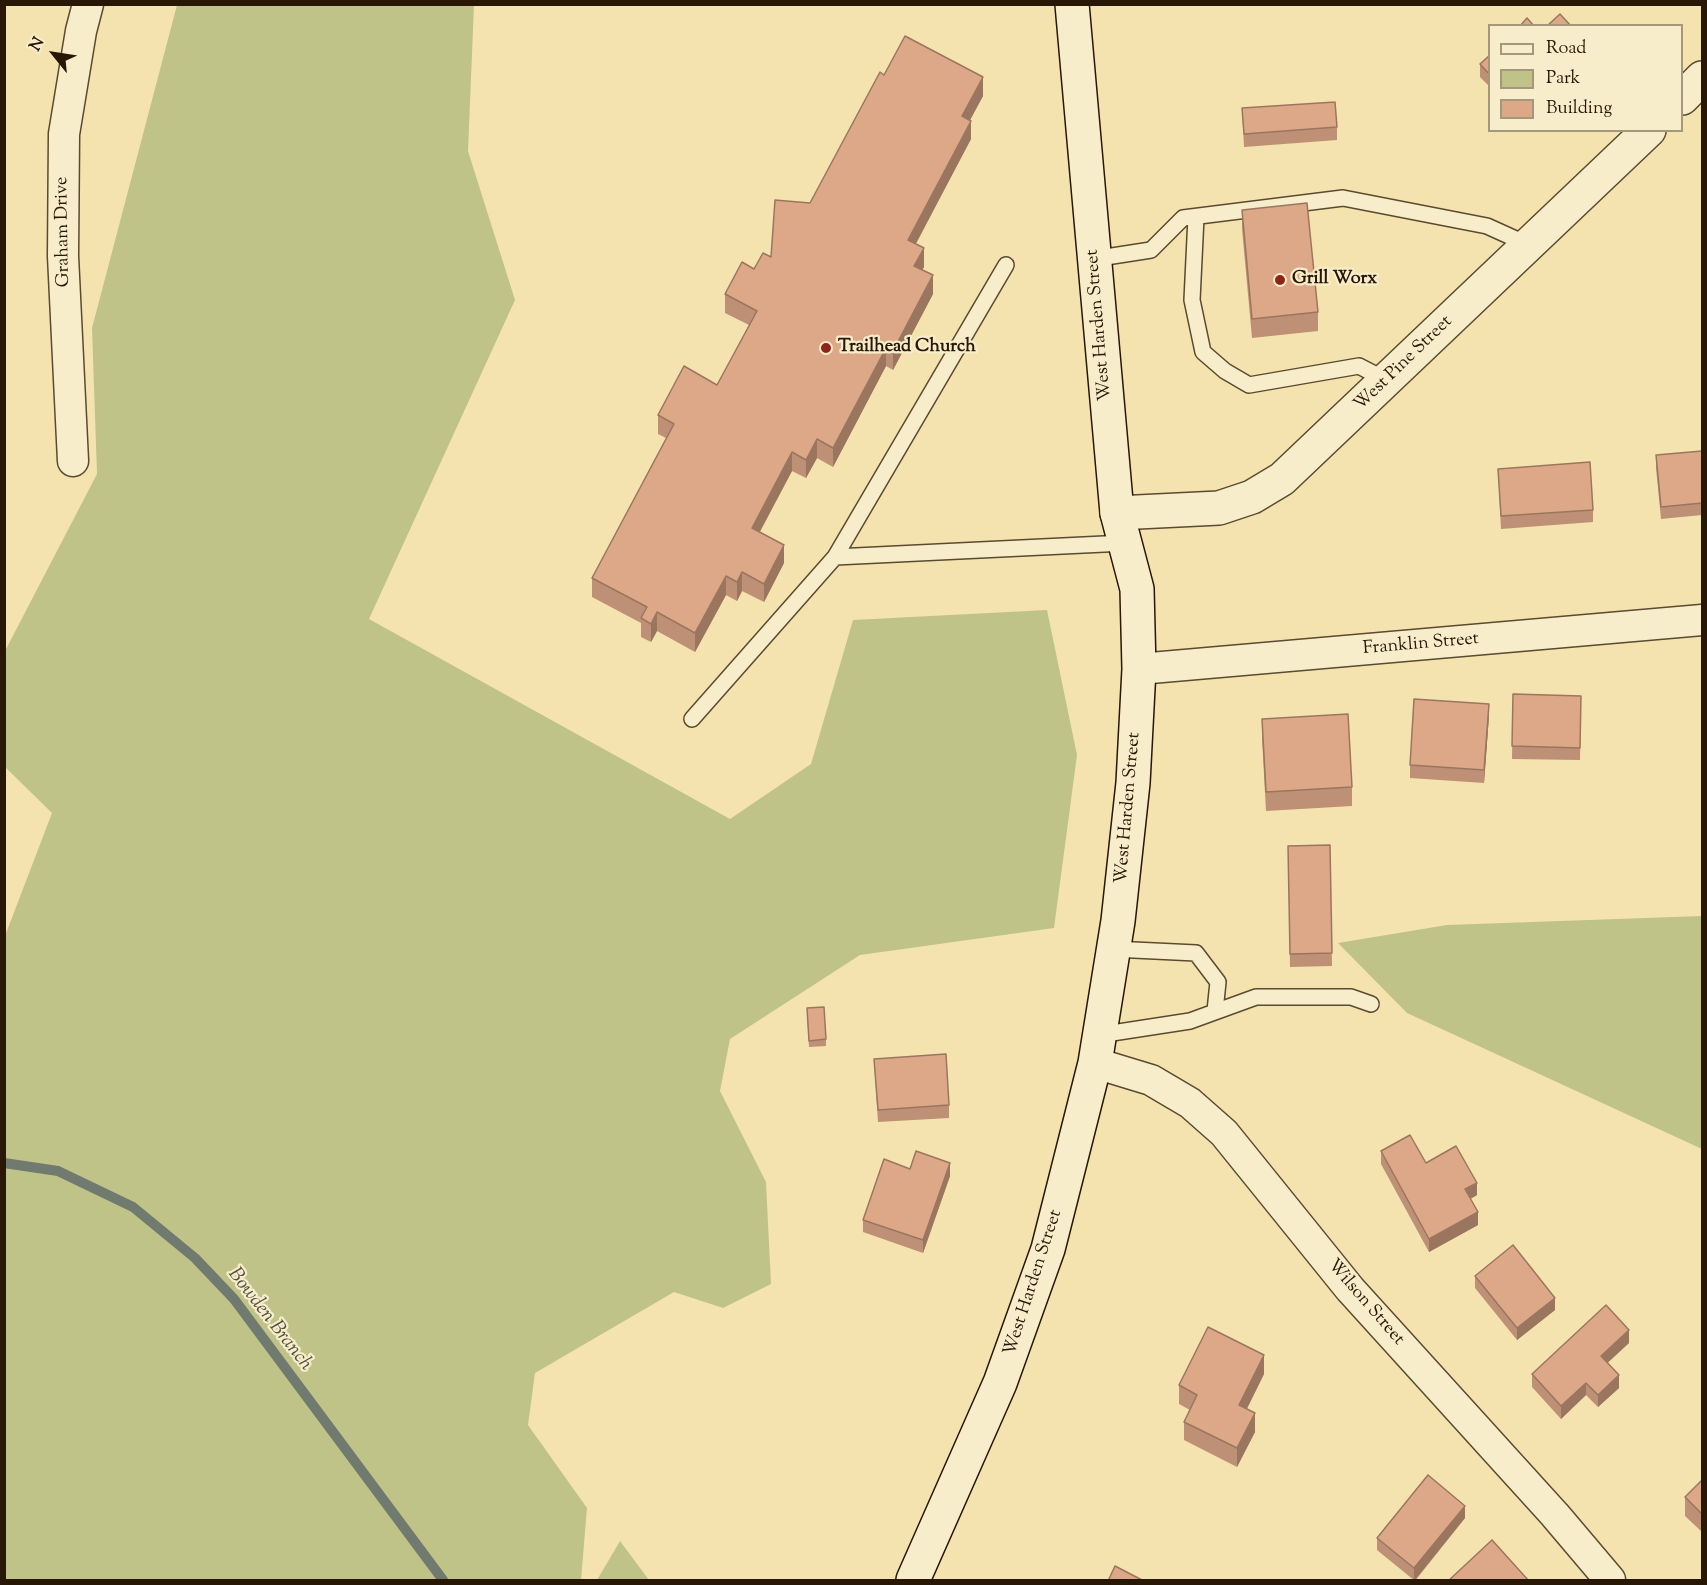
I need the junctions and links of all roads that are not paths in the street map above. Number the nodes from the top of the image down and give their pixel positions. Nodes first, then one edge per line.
1 (88, 4) edge
2 (1072, 4) edge
3 (1702, 78) edge
4 (1683, 98) edge
5 (1647, 132) edge
6 (1196, 217) junction
7 (1529, 245) junction
8 (1093, 259) junction
9 (1006, 265) dead end
10 (1386, 381) junction
11 (73, 461) dead end
12 (1121, 528) junction
13 (835, 557) junction
14 (1702, 620) edge
15 (1139, 669) junction
16 (692, 719) dead end
17 (1113, 950) junction
18 (1371, 1004) dead end
19 (1215, 1011) junction
20 (1097, 1049) junction
21 (913, 1581) edge
22 (1610, 1581) edge

1 - 11 street, Graham Drive
2 - 8 main road, West Harden Street
3 - 4 main road
5 - 7 main road, West Pine Street
6 - 7 lane
6 - 8 lane
6 - 10 lane
7 - 10 main road, West Pine Street
8 - 12 main road, West Harden Street
9 - 13 lane
10 - 12 main road, West Pine Street
12 - 13 lane
12 - 15 main road, West Harden Street
13 - 16 lane
14 - 15 street, Franklin Street
15 - 17 main road, West Harden Street
17 - 19 lane
17 - 20 main road, West Harden Street
18 - 19 lane
19 - 20 lane
20 - 21 main road, West Harden Street
20 - 22 street, Wilson Street

